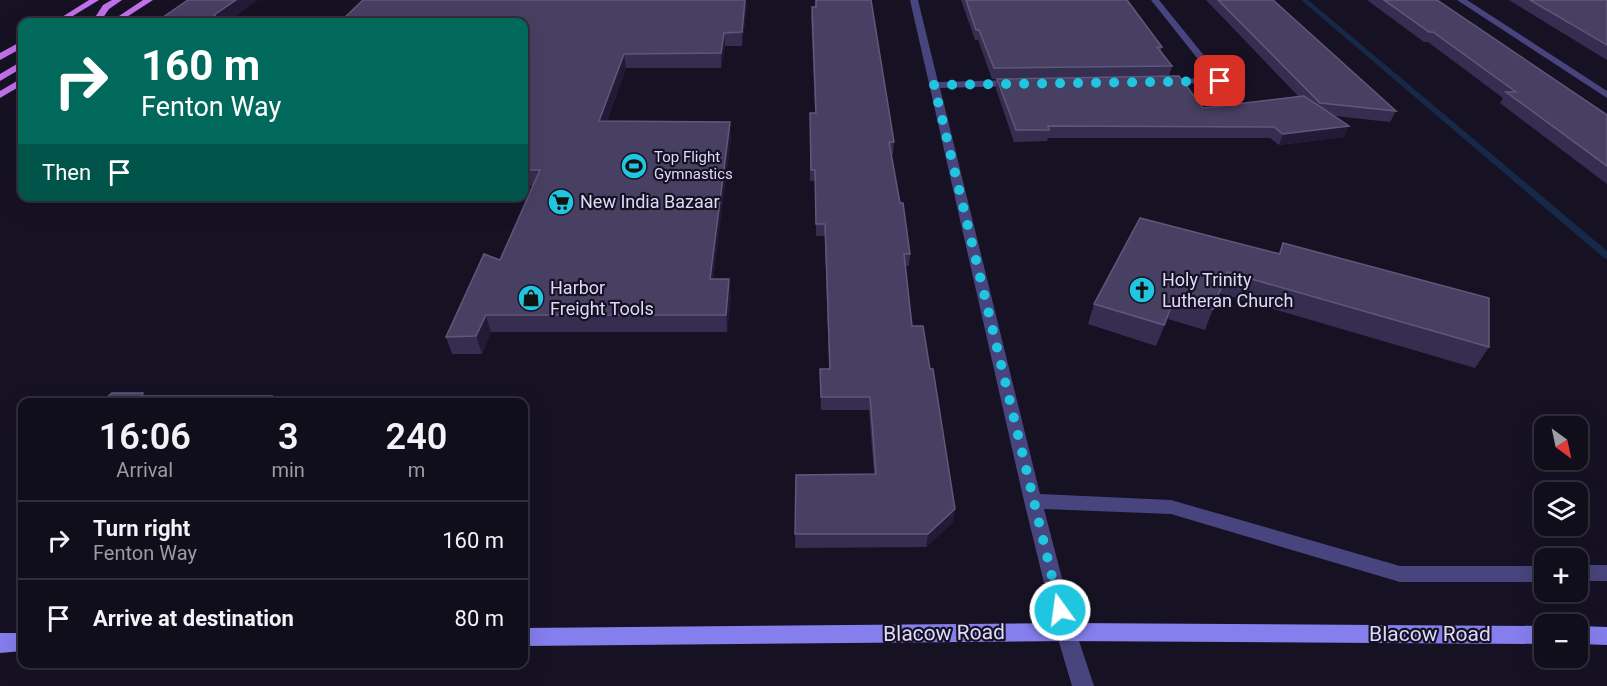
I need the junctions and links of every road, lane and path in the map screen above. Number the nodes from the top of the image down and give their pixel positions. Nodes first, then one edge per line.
1 (95, 0) edge
2 (118, 0) edge
3 (149, 0) edge
4 (914, 0) edge
5 (1155, 0) edge
6 (1461, 0) edge
7 (68, 16) junction
8 (65, 18) edge
9 (74, 18) edge
10 (99, 18) edge
11 (120, 18) edge
12 (18, 46) edge
13 (0, 57) edge
14 (18, 67) edge
15 (0, 78) edge
16 (1148, 82) edge
17 (1030, 83) edge
18 (18, 84) edge
19 (934, 85) junction
20 (0, 95) edge
21 (1607, 95) edge
22 (1033, 501) junction
23 (1588, 573) edge
24 (1607, 573) edge
25 (1534, 574) edge
26 (1066, 632) junction
27 (1534, 635) edge
28 (1588, 635) edge
29 (1607, 636) edge
30 (528, 637) edge
31 (18, 642) edge
32 (0, 643) edge
33 (1083, 686) edge

1 - 7 main road
2 - 10 main road
3 - 11 main road
4 - 19 street
5 - 16 street
6 - 21 street
7 - 8 main road
7 - 9 main road
12 - 13 main road
14 - 15 main road
17 - 19 street
18 - 20 main road
19 - 22 street
22 - 25 street
22 - 26 street
23 - 24 street
26 - 27 main road, Blacow Road
26 - 30 main road, Blacow Road
26 - 33 street
28 - 29 main road
31 - 32 main road

